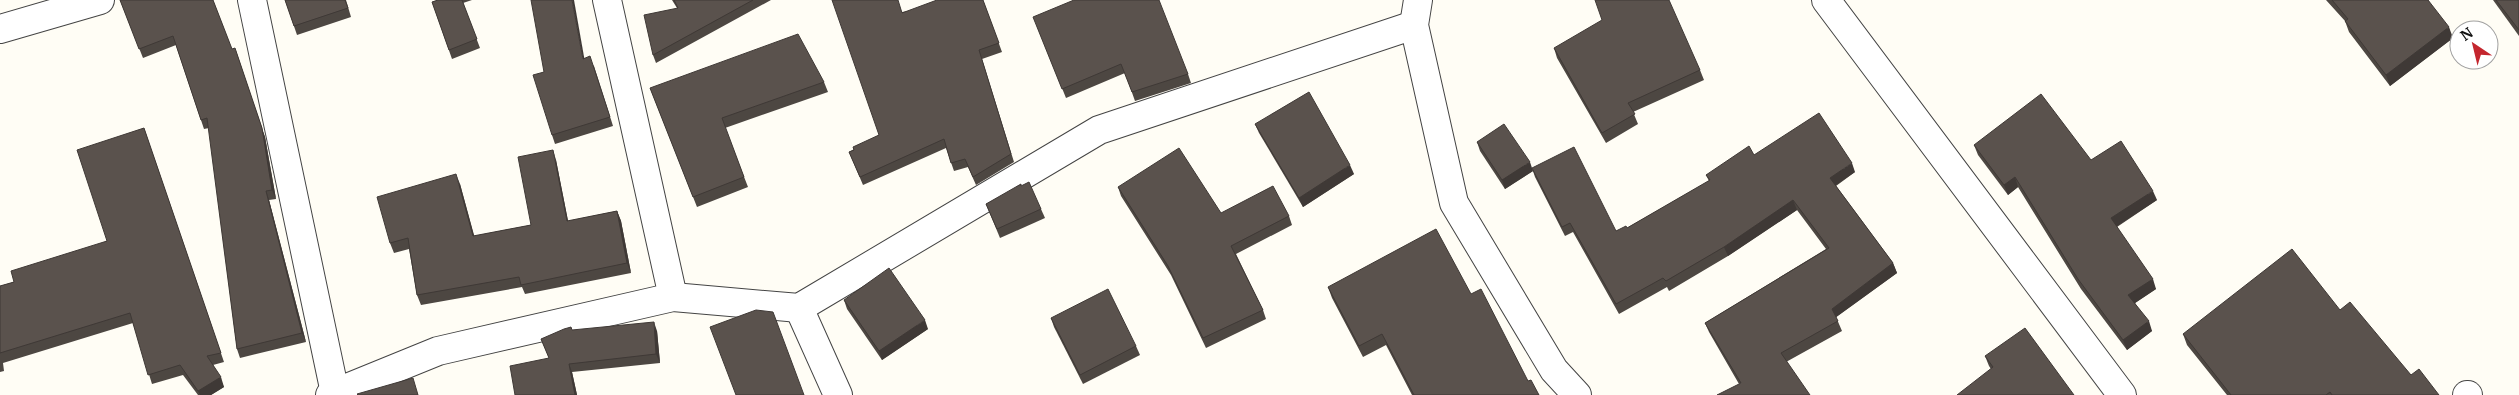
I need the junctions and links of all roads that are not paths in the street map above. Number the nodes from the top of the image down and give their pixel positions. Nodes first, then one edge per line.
1 (100, 0) edge
2 (252, 0) edge
3 (607, 0) edge
4 (1826, 0) edge
5 (1416, 12) edge
6 (0, 29) edge
7 (673, 297) junction
8 (800, 308) junction
9 (332, 394) edge
10 (838, 395) edge
11 (1577, 395) edge
12 (2122, 395) edge

1 - 6 street
2 - 9 street
3 - 7 street
4 - 12 street
5 - 8 street
5 - 11 street
7 - 8 street
7 - 9 street
8 - 10 street

